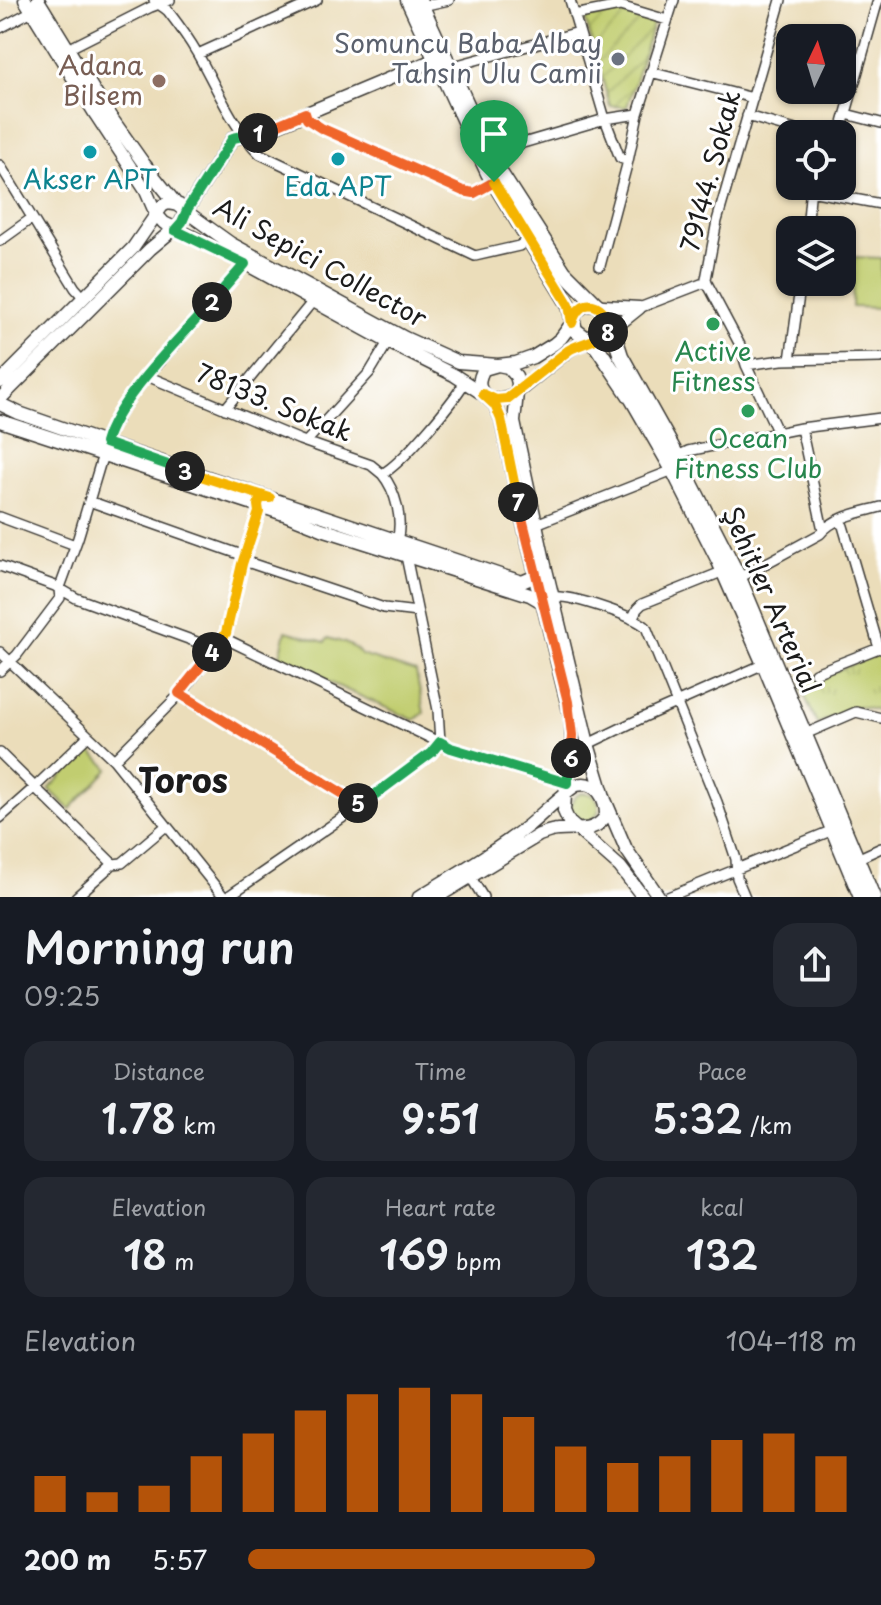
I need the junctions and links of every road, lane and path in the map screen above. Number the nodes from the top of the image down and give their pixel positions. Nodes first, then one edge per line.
1 (170, 0) edge
2 (317, 0) edge
3 (449, 0) edge
4 (570, 0) edge
5 (674, 0) edge
6 (781, 0) edge
7 (878, 0) edge
8 (155, 2) edge
9 (417, 2) edge
10 (32, 4) edge
11 (574, 15) junction
12 (667, 20) junction
13 (0, 28) edge
14 (579, 32) junction
15 (68, 49) junction
16 (198, 54) junction
17 (436, 59) junction
18 (450, 67) junction
19 (650, 72) junction
20 (753, 98) junction
21 (305, 113) junction
22 (638, 114) junction
23 (846, 114) junction
24 (747, 116) junction
25 (605, 119) junction
26 (844, 120) edge
27 (881, 123) edge
28 (776, 124) edge
29 (244, 136) junction
30 (489, 153) junction
31 (628, 161) junction
32 (0, 165) edge
33 (494, 182) junction
34 (856, 198) edge
35 (881, 204) edge
36 (184, 207) junction
37 (156, 214) junction
38 (32, 218) junction
39 (175, 230) junction
40 (529, 239) junction
41 (0, 241) edge
42 (245, 264) junction
43 (600, 266) dead end
44 (707, 283) junction
45 (800, 296) edge
46 (84, 298) junction
47 (313, 301) junction
48 (596, 306) junction
49 (639, 308) junction
50 (572, 323) junction
51 (611, 329) junction
52 (589, 341) junction
53 (388, 342) junction
54 (881, 358) edge
55 (790, 360) junction
56 (498, 365) junction
57 (746, 365) junction
58 (147, 376) junction
59 (0, 382) edge
60 (465, 382) junction
61 (483, 394) junction
62 (515, 394) junction
63 (0, 402) edge
64 (225, 409) junction
65 (881, 418) edge
66 (0, 421) edge
67 (801, 428) junction
68 (778, 433) junction
69 (306, 442) junction
70 (105, 449) junction
71 (675, 463) junction
72 (382, 474) junction
73 (89, 501) junction
74 (272, 502) junction
75 (258, 505) junction
76 (881, 507) edge
77 (0, 517) edge
78 (838, 520) junction
79 (536, 524) junction
80 (823, 530) junction
81 (397, 541) junction
82 (75, 545) junction
83 (406, 556) junction
84 (244, 559) junction
85 (0, 566) edge
86 (724, 571) junction
87 (536, 576) junction
88 (739, 578) junction
89 (59, 590) junction
90 (548, 600) junction
91 (417, 612) junction
92 (632, 619) junction
93 (219, 645) junction
94 (880, 649) edge
95 (0, 652) edge
96 (10, 661) junction
97 (764, 664) junction
98 (0, 671) edge
99 (815, 673) dead end
100 (179, 693) junction
101 (677, 703) junction
102 (881, 718) edge
103 (805, 734) junction
104 (88, 736) junction
105 (440, 742) junction
106 (588, 744) junction
107 (0, 753) edge
108 (114, 760) junction
109 (35, 787) junction
110 (566, 789) junction
111 (605, 800) junction
112 (361, 805) junction
113 (0, 818) edge
114 (166, 826) junction
115 (578, 829) junction
116 (833, 830) junction
117 (881, 848) edge
118 (857, 859) junction
119 (113, 864) junction
120 (736, 869) junction
121 (470, 876) junction
122 (76, 897) edge
123 (225, 897) edge
124 (419, 897) edge
125 (437, 897) edge
126 (483, 897) edge
127 (643, 897) edge
128 (659, 897) edge
129 (668, 897) edge
130 (745, 897) edge
131 (861, 897) edge
132 (873, 897) edge

1 - 8 street
2 - 16 street
3 - 9 street
4 - 11 street
5 - 12 street
6 - 20 street, 79144. Sokak
7 - 23 street
8 - 15 street
8 - 16 street
9 - 17 main road
9 - 18 main road
10 - 13 street
10 - 15 main road, Ali Sepici Collector
10 - 37 main road, Ali Sepici Collector
11 - 12 street
11 - 14 street
12 - 19 street
14 - 18 street
14 - 25 street
15 - 36 main road, Ali Sepici Collector
16 - 29 street
17 - 21 main road
17 - 33 main road
18 - 30 main road
19 - 20 street
19 - 22 street
20 - 24 street, 79144. Sokak
21 - 29 main road
21 - 33 street
22 - 25 street
22 - 31 street
23 - 26 street
23 - 27 street
24 - 28 street
24 - 44 street, 79144. Sokak
25 - 30 street
25 - 31 street
29 - 36 main road
29 - 40 street
30 - 48 main road
31 - 43 street
32 - 38 street
33 - 40 main road
34 - 35 street
36 - 37 main road
36 - 39 main road
36 - 56 main road, Ali Sepici Collector
37 - 39 main road, Ali Sepici Collector
37 - 46 main road
38 - 41 street
38 - 46 street
39 - 42 main road, Ali Sepici Collector
39 - 63 main road
40 - 50 main road
42 - 47 main road, Ali Sepici Collector
42 - 58 street
44 - 49 street, 79144. Sokak
44 - 57 street
45 - 55 street
46 - 59 main road
47 - 53 main road, Ali Sepici Collector
47 - 64 street
48 - 49 main road
48 - 50 main road
48 - 51 main road
49 - 51 main road
50 - 52 main road
50 - 56 main road, Ali Sepici Collector
51 - 52 main road
51 - 71 main road, Şehitler Arterial
52 - 62 main road
52 - 71 main road, Şehitler Arterial
53 - 60 main road, Ali Sepici Collector
53 - 69 street
54 - 55 street
55 - 57 street
56 - 61 main road
56 - 62 main road
57 - 68 street
58 - 64 street, 78133. Sokak
58 - 70 street
60 - 61 main road, Ali Sepici Collector
60 - 72 street
61 - 62 main road
61 - 87 main road, Ali Sepici Collector
62 - 79 main road, Ali Sepici Collector
63 - 70 main road
64 - 69 street, 78133. Sokak
65 - 67 street
66 - 70 main road
67 - 68 street
67 - 80 street
68 - 71 street
69 - 72 street, 78133. Sokak
70 - 73 street
70 - 74 main road
70 - 75 main road
71 - 79 street
71 - 86 main road, Şehitler Arterial
71 - 88 main road, Şehitler Arterial
72 - 81 street
73 - 82 street
73 - 84 street
74 - 75 main road
74 - 81 main road
74 - 83 main road
75 - 84 street
76 - 78 street
77 - 82 street
78 - 80 street
78 - 94 street
79 - 90 main road, Ali Sepici Collector
80 - 88 street
81 - 87 main road
82 - 89 street
83 - 90 main road
83 - 91 street
84 - 91 street
84 - 93 street
85 - 89 street
86 - 92 street
86 - 97 main road, Şehitler Arterial
87 - 90 main road, Ali Sepici Collector
88 - 103 main road, Şehitler Arterial
89 - 93 street
89 - 96 street
90 - 92 street
90 - 106 main road, Ali Sepici Collector
90 - 110 main road, Ali Sepici Collector
91 - 105 street
92 - 101 street
93 - 100 street
93 - 105 street
94 - 99 street
95 - 96 street
96 - 98 street
96 - 104 street
97 - 101 street
97 - 116 main road, Şehitler Arterial
100 - 108 street
100 - 112 street
101 - 106 street
101 - 120 street
102 - 103 street
103 - 118 main road, Şehitler Arterial
104 - 108 street
104 - 109 street
105 - 110 street
105 - 112 street
106 - 111 main road, Ali Sepici Collector
107 - 109 street
108 - 114 street
109 - 113 street
109 - 119 street
110 - 111 main road
110 - 115 main road
110 - 124 main road
111 - 115 main road
111 - 128 main road, Ali Sepici Collector
112 - 123 street
114 - 119 street
114 - 123 street
115 - 121 main road
115 - 127 main road
116 - 120 street
116 - 131 main road, Şehitler Arterial
117 - 118 street
118 - 132 main road, Şehitler Arterial
119 - 122 street
120 - 129 street
120 - 130 street
121 - 125 main road
121 - 126 street

